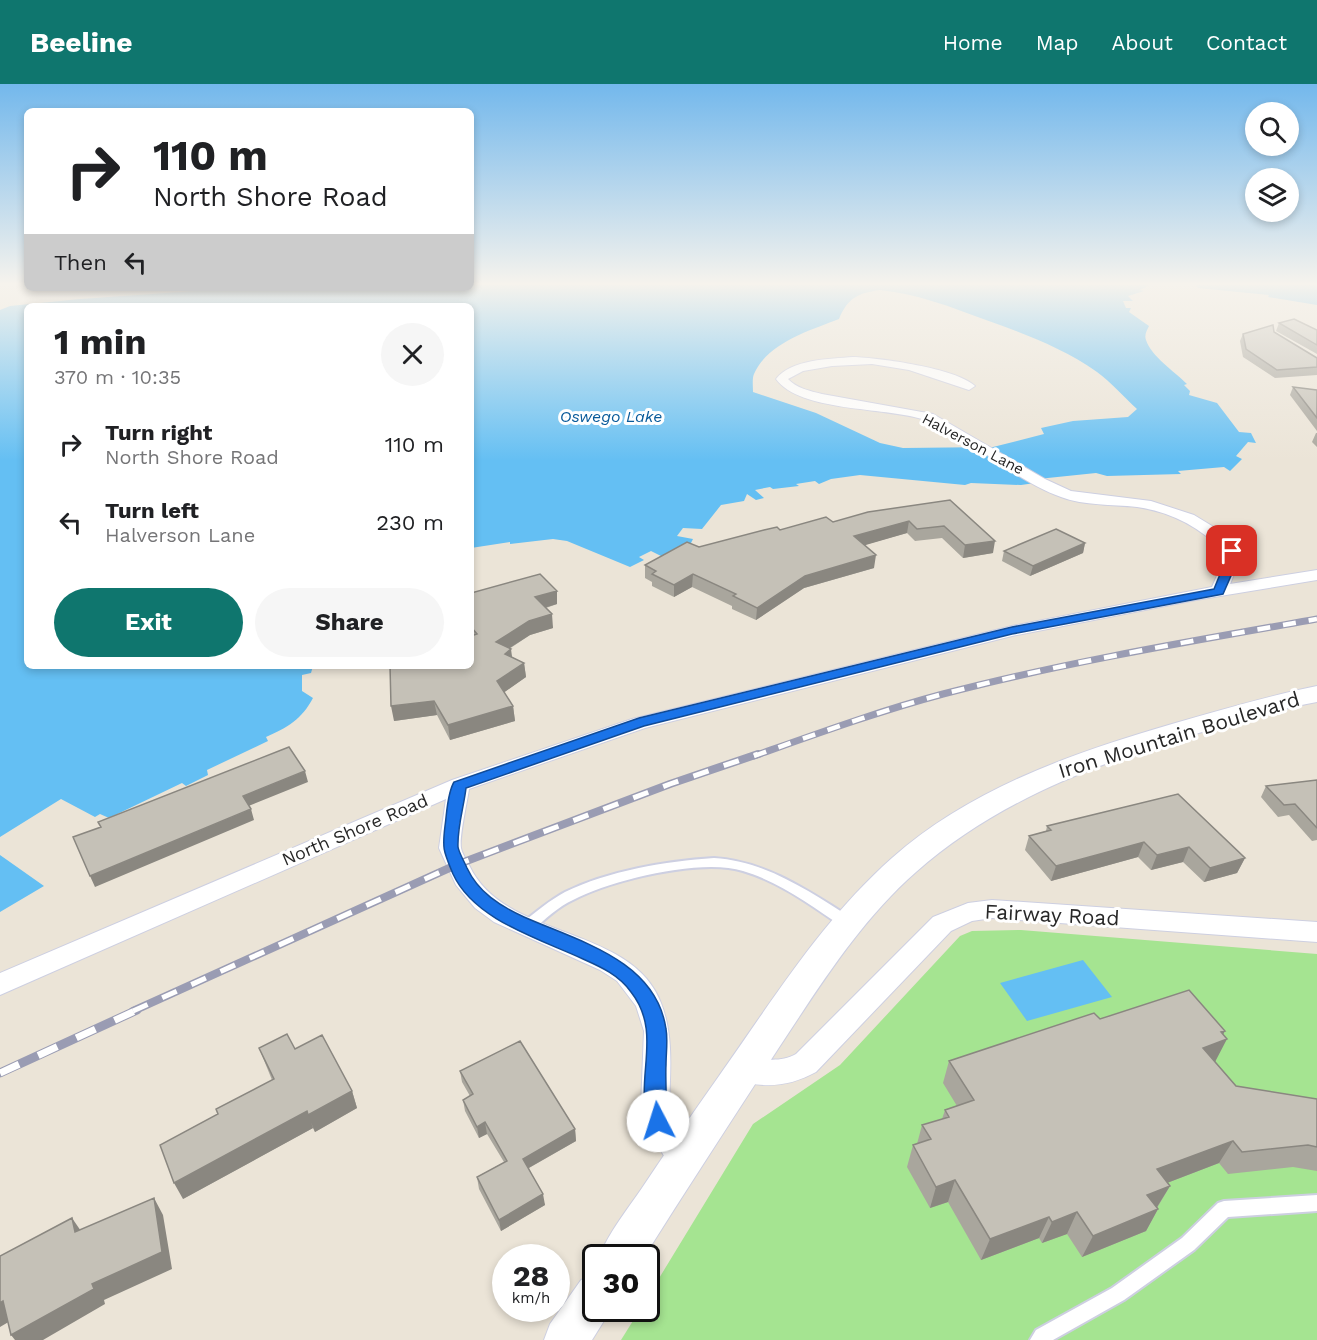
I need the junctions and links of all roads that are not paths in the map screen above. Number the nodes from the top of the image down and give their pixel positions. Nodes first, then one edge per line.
1 (969, 386) dead end
2 (1317, 575) edge
3 (1219, 591) junction
4 (1317, 694) edge
5 (459, 785) junction
6 (849, 923) junction
7 (528, 926) junction
8 (1317, 932) edge
9 (0, 984) edge
10 (744, 1070) junction
11 (683, 1159) junction
12 (1317, 1203) edge
13 (628, 1244) edge
14 (582, 1316) edge
15 (566, 1340) edge
16 (1039, 1340) edge

1 - 3 street, Halverson Lane
2 - 3 street, North Shore Road
3 - 5 street, North Shore Road
4 - 6 street, Iron Mountain Boulevard
5 - 7 street
5 - 9 street, North Shore Road
6 - 7 lane
6 - 10 street, Iron Mountain Boulevard
7 - 11 street
8 - 10 street, Fairway Road
10 - 11 street, Iron Mountain Boulevard
11 - 13 street, Iron Mountain Boulevard
12 - 16 lane
14 - 15 street

